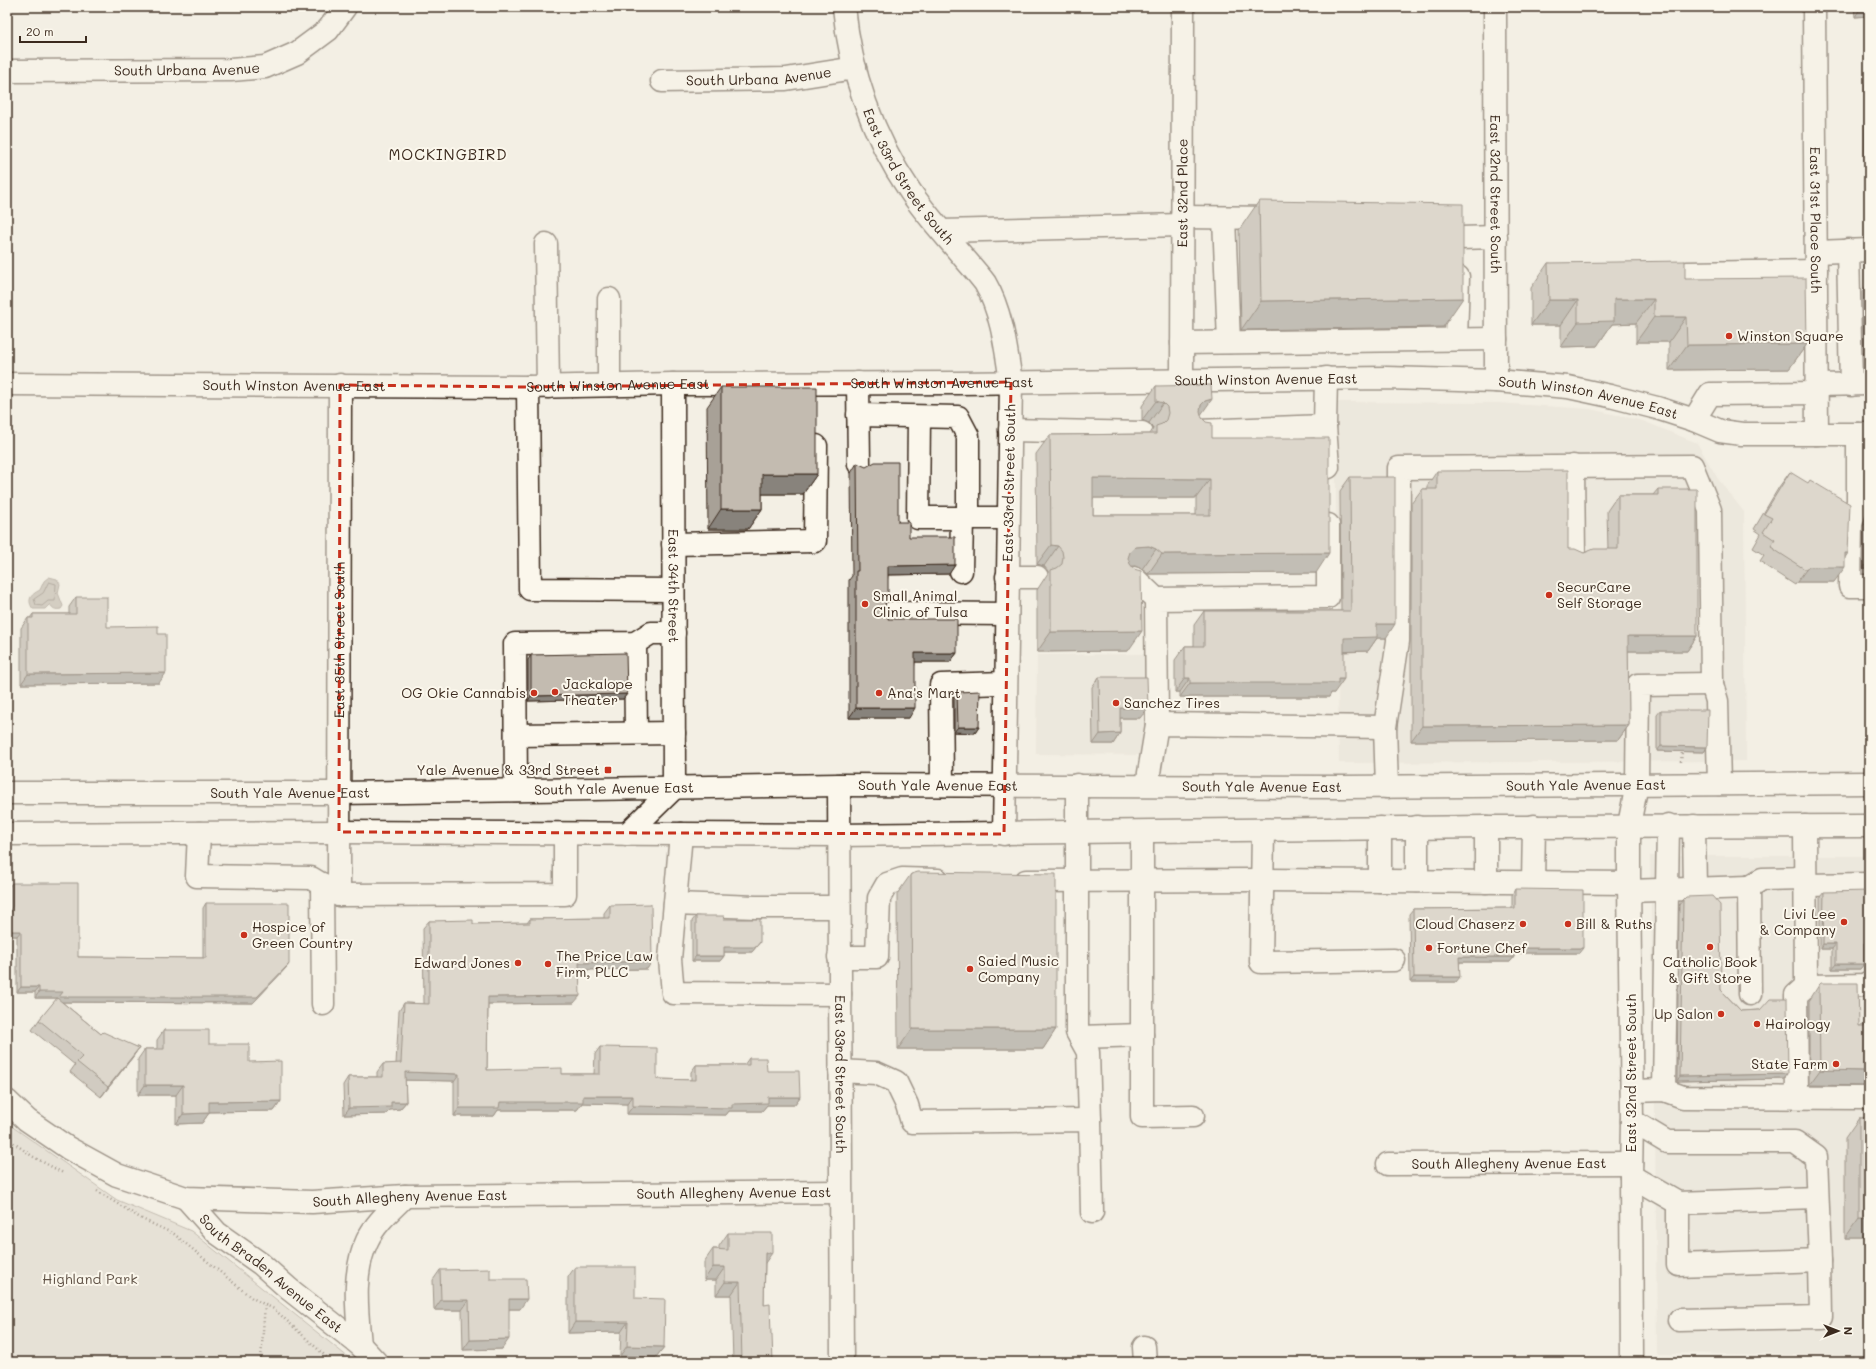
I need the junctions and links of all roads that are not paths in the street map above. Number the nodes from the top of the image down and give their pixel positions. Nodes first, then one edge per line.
1 (345, 7) edge
2 (844, 7) edge
3 (1183, 7) edge
4 (1495, 7) edge
5 (1814, 7) edge
6 (855, 68) junction
7 (7, 71) edge
8 (662, 81) dead end
9 (1224, 218) junction
10 (1296, 218) edge
11 (1447, 220) edge
12 (1182, 221) junction
13 (942, 231) junction
14 (1496, 237) junction
15 (1460, 238) junction
16 (546, 244) dead end
17 (1859, 250) edge
18 (1816, 261) junction
19 (1687, 273) edge
20 (609, 299) dead end
21 (1849, 303) junction
22 (1816, 304) junction
23 (1456, 339) junction
24 (1496, 339) junction
25 (1229, 342) junction
26 (1182, 344) junction
27 (1326, 378) junction
28 (1182, 379) junction
29 (1496, 381) junction
30 (858, 382) junction
31 (1011, 382) junction
32 (816, 383) junction
33 (958, 383) junction
34 (7, 384) edge
35 (673, 384) junction
36 (1860, 384) edge
37 (340, 385) junction
38 (609, 385) junction
39 (538, 387) junction
40 (1816, 389) junction
41 (858, 415) junction
42 (919, 417) junction
43 (958, 417) junction
44 (1694, 420) junction
45 (1325, 426) junction
46 (1010, 430) junction
47 (1198, 431) edge
48 (1142, 433) edge
49 (1817, 434) junction
50 (1863, 434) edge
51 (859, 464) edge
52 (1573, 466) junction
53 (965, 518) junction
54 (1008, 518) junction
55 (673, 544) junction
56 (1574, 556) edge
57 (961, 571) dead end
58 (1007, 577) junction
59 (1037, 577) dead end
60 (1127, 578) edge
61 (1869, 586) edge
62 (673, 590) junction
63 (1156, 599) junction
64 (891, 613) dead end
65 (1006, 614) junction
66 (674, 633) junction
67 (636, 643) junction
68 (1005, 683) junction
69 (1712, 684) junction
70 (1157, 724) junction
71 (1385, 727) junction
72 (674, 732) junction
73 (636, 733) junction
74 (516, 735) junction
75 (1869, 783) edge
76 (1004, 784) junction
77 (1637, 784) junction
78 (1719, 784) junction
79 (839, 785) junction
80 (942, 785) junction
81 (1077, 785) junction
82 (1147, 785) junction
83 (1387, 786) junction
84 (674, 788) junction
85 (516, 790) junction
86 (7, 793) edge
87 (340, 793) junction
88 (1630, 825) junction
89 (1668, 825) junction
90 (1486, 826) junction
91 (1534, 826) junction
92 (1694, 826) junction
93 (1804, 826) junction
94 (1869, 826) edge
95 (1417, 827) junction
96 (1380, 828) junction
97 (1263, 830) junction
98 (339, 832) junction
99 (1142, 832) junction
100 (199, 833) junction
101 (1077, 833) junction
102 (7, 834) edge
103 (565, 834) junction
104 (627, 834) junction
105 (681, 834) junction
106 (1004, 834) junction
107 (838, 835) junction
108 (958, 880) edge
109 (1262, 880) junction
110 (1006, 881) edge
111 (1142, 881) junction
112 (1380, 881) junction
113 (1417, 881) junction
114 (1804, 881) junction
115 (1077, 882) junction
116 (1486, 882) junction
117 (1534, 882) junction
118 (1869, 884) edge
119 (1629, 887) junction
120 (1749, 887) junction
121 (1695, 889) junction
122 (331, 890) junction
123 (1666, 890) junction
124 (675, 904) junction
125 (839, 907) junction
126 (839, 957) junction
127 (1394, 960) dead end
128 (1869, 985) edge
129 (1806, 986) junction
130 (840, 994) junction
131 (1750, 994) dead end
132 (323, 1004) dead end
133 (1142, 1035) junction
134 (1080, 1037) junction
135 (840, 1071) junction
136 (1664, 1090) junction
137 (1632, 1091) junction
138 (1797, 1097) junction
139 (1869, 1098) edge
140 (7, 1101) edge
141 (1193, 1116) dead end
142 (1090, 1120) junction
143 (1632, 1121) junction
144 (1388, 1164) dead end
145 (1631, 1170) junction
146 (840, 1192) junction
147 (405, 1196) junction
148 (186, 1198) junction
149 (1817, 1198) junction
150 (1678, 1203) junction
151 (1092, 1212) dead end
152 (1820, 1260) junction
153 (1679, 1320) dead end
154 (360, 1344) junction
155 (376, 1362) edge
156 (842, 1362) edge
157 (1632, 1362) edge

1 - 7 street, South Urbana Avenue
2 - 6 street, East 33rd Street South
3 - 12 street, East 32nd Place
4 - 14 street, East 32nd Street South
5 - 18 street, East 31st Place South
6 - 8 street, South Urbana Avenue
6 - 13 street, East 33rd Street South
9 - 10 street
9 - 12 street
9 - 25 street
11 - 15 street
12 - 13 street
12 - 26 street, East 32nd Place
13 - 31 street, East 33rd Street South
14 - 15 street
14 - 24 street, East 32nd Street South
15 - 23 street
16 - 39 street
17 - 18 street
17 - 21 street
18 - 19 street
18 - 22 street, East 31st Place South
20 - 38 street
21 - 22 street
21 - 36 street
22 - 40 street, East 31st Place South
23 - 24 street
23 - 25 street
24 - 29 street, East 32nd Street South
25 - 26 street
26 - 28 street, East 32nd Place
27 - 28 street, South Winston Avenue East
27 - 29 street, South Winston Avenue East
27 - 45 street
28 - 31 street, South Winston Avenue East
29 - 44 street, South Winston Avenue East
30 - 32 street, South Winston Avenue East
30 - 33 street, South Winston Avenue East
30 - 41 street
31 - 33 street, South Winston Avenue East
31 - 46 street, East 33rd Street South
32 - 35 street, South Winston Avenue East
32 - 55 street
33 - 43 street
34 - 37 street, South Winston Avenue East
35 - 38 street, South Winston Avenue East
35 - 55 street, East 34th Street
36 - 40 street
37 - 39 street, South Winston Avenue East
37 - 87 street, East 35th Street South
38 - 39 street, South Winston Avenue East
39 - 62 street
40 - 44 street
40 - 49 street, East 31st Place South
41 - 42 street
41 - 51 street
42 - 43 street
42 - 53 street
43 - 53 street
44 - 49 street, South Winston Avenue East
45 - 47 street
45 - 63 street
46 - 48 street
46 - 54 street, East 33rd Street South
49 - 50 street, South Winston Avenue East
50 - 61 street
52 - 56 street
52 - 69 street
52 - 71 street
53 - 54 street
53 - 57 street
54 - 58 street, East 33rd Street South
55 - 62 street, East 34th Street
58 - 59 street
58 - 65 street, East 33rd Street South
60 - 63 street
62 - 66 street, East 34th Street
63 - 70 street
64 - 65 street
65 - 68 street, East 33rd Street South
66 - 67 street
66 - 72 street, East 34th Street
67 - 73 street
67 - 74 street
68 - 76 street, East 33rd Street South
68 - 80 street
69 - 77 street, East 32nd Street South
69 - 78 street
70 - 71 street
70 - 82 street
71 - 83 street
72 - 73 street
72 - 84 street, East 34th Street
73 - 74 street
74 - 85 street
75 - 78 street, South Yale Avenue East
76 - 80 street, South Yale Avenue East
76 - 81 street, South Yale Avenue East
76 - 106 street, East 33rd Street South
77 - 78 street, South Yale Avenue East
77 - 83 street, South Yale Avenue East
77 - 88 street, East 32nd Street South
79 - 80 street, South Yale Avenue East
79 - 84 street, South Yale Avenue East
79 - 107 street, East 33rd Street South
81 - 82 street, South Yale Avenue East
81 - 101 street
82 - 83 street, South Yale Avenue East
84 - 85 street, South Yale Avenue East
84 - 104 street
85 - 87 street, South Yale Avenue East
86 - 87 street, South Yale Avenue East
87 - 98 street, East 35th Street South
88 - 89 street
88 - 91 street
88 - 119 street, East 32nd Street South
89 - 92 street
89 - 123 street
90 - 91 street
90 - 95 street
90 - 116 street
91 - 117 street
92 - 93 street
92 - 121 street
93 - 94 street
93 - 114 street
95 - 96 street
95 - 113 street
96 - 97 street
96 - 112 street
97 - 99 street
97 - 109 street
98 - 100 street
98 - 103 street
98 - 122 street, East 35th Street South
99 - 101 street
99 - 111 street
100 - 102 street
100 - 122 street
101 - 106 street
101 - 115 street
103 - 104 street
103 - 122 street
104 - 105 street
105 - 107 street
105 - 124 street
106 - 107 street
107 - 125 street, East 33rd Street South
108 - 126 street
109 - 111 street
109 - 112 street
109 - 127 street
110 - 115 street
111 - 115 street
111 - 133 street
112 - 113 street
113 - 116 street
114 - 118 street
114 - 120 street
114 - 129 street
115 - 134 street
116 - 117 street
117 - 119 street
119 - 123 street
119 - 137 street, East 32nd Street South
120 - 121 street
120 - 131 street
121 - 123 street
122 - 132 street, East 35th Street South
123 - 136 street
124 - 125 street
124 - 130 street
125 - 126 street, East 33rd Street South
126 - 130 street, East 33rd Street South
128 - 129 street
129 - 138 street
130 - 135 street, East 33rd Street South
133 - 134 street
133 - 141 street
134 - 142 street
135 - 142 street
135 - 146 street, East 33rd Street South
136 - 137 street
136 - 138 street
137 - 143 street, East 32nd Street South
138 - 139 street
140 - 148 street, South Allegheny Avenue East
142 - 151 street
143 - 145 street, East 32nd Street South
143 - 149 street
144 - 145 street, South Allegheny Avenue East
145 - 150 street
145 - 157 street, East 32nd Street South
146 - 147 street, South Allegheny Avenue East
146 - 156 street, East 33rd Street South
147 - 148 street, South Allegheny Avenue East
147 - 154 street, South Braden Avenue East
148 - 154 street, South Braden Avenue East
149 - 150 street
149 - 152 street
150 - 152 street
152 - 153 street
154 - 155 street, South Braden Avenue East

